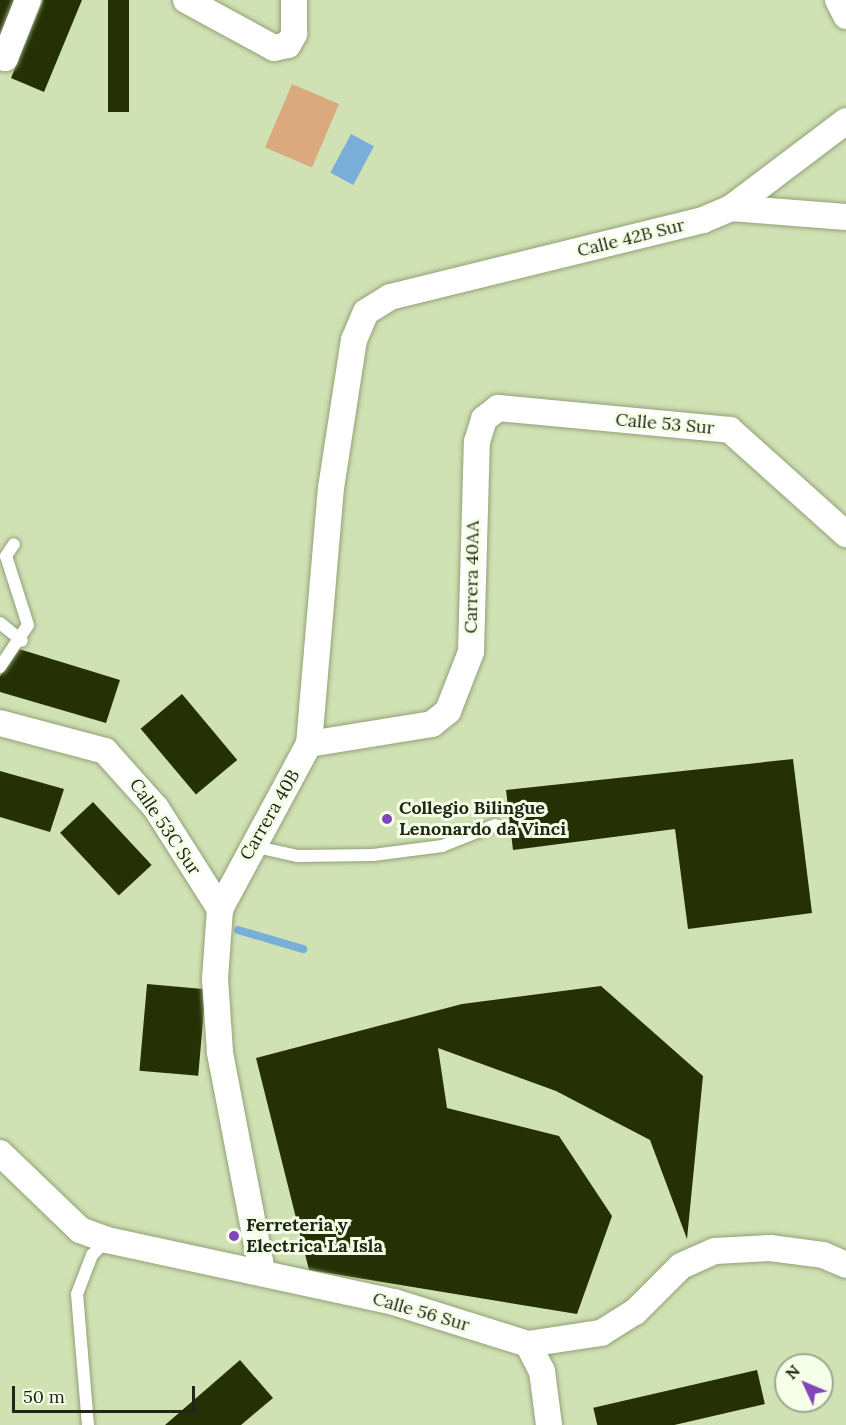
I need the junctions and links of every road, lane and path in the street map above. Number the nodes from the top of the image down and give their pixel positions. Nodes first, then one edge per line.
1 (28, 0) edge
2 (186, 0) edge
3 (294, 0) edge
4 (838, 0) edge
5 (846, 16) edge
6 (0, 55) edge
7 (846, 121) edge
8 (730, 208) junction
9 (846, 217) edge
10 (390, 297) joint
11 (484, 419) joint
12 (846, 534) edge
13 (14, 544) dead end
14 (0, 623) edge
15 (22, 640) junction
16 (0, 667) edge
17 (0, 723) edge
18 (309, 744) junction
19 (495, 825) dead end
20 (250, 846) junction
21 (220, 909) junction
22 (0, 1153) edge
23 (107, 1240) junction
24 (846, 1265) edge
25 (262, 1271) junction
26 (528, 1344) junction
27 (88, 1425) edge
28 (549, 1425) edge

1 - 6 street
2 - 3 street
4 - 5 street
7 - 8 street, Calle 42B Sur
8 - 9 street
8 - 10 street, Calle 42B Sur
10 - 18 street, Carrera 40B
11 - 12 street, Calle 53 Sur
11 - 18 street, Carrera 40AA
13 - 15 lane
14 - 15 lane
15 - 16 lane
17 - 21 street, Calle 53C Sur
18 - 20 street, Carrera 40B
19 - 20 lane
20 - 21 street, Carrera 40B
21 - 25 street, Carrera 40B
22 - 23 street, Calle 56 Sur
23 - 25 street, Calle 56 Sur
23 - 27 lane
24 - 26 street, Calle 56 Sur
25 - 26 street, Calle 56 Sur
26 - 28 street

